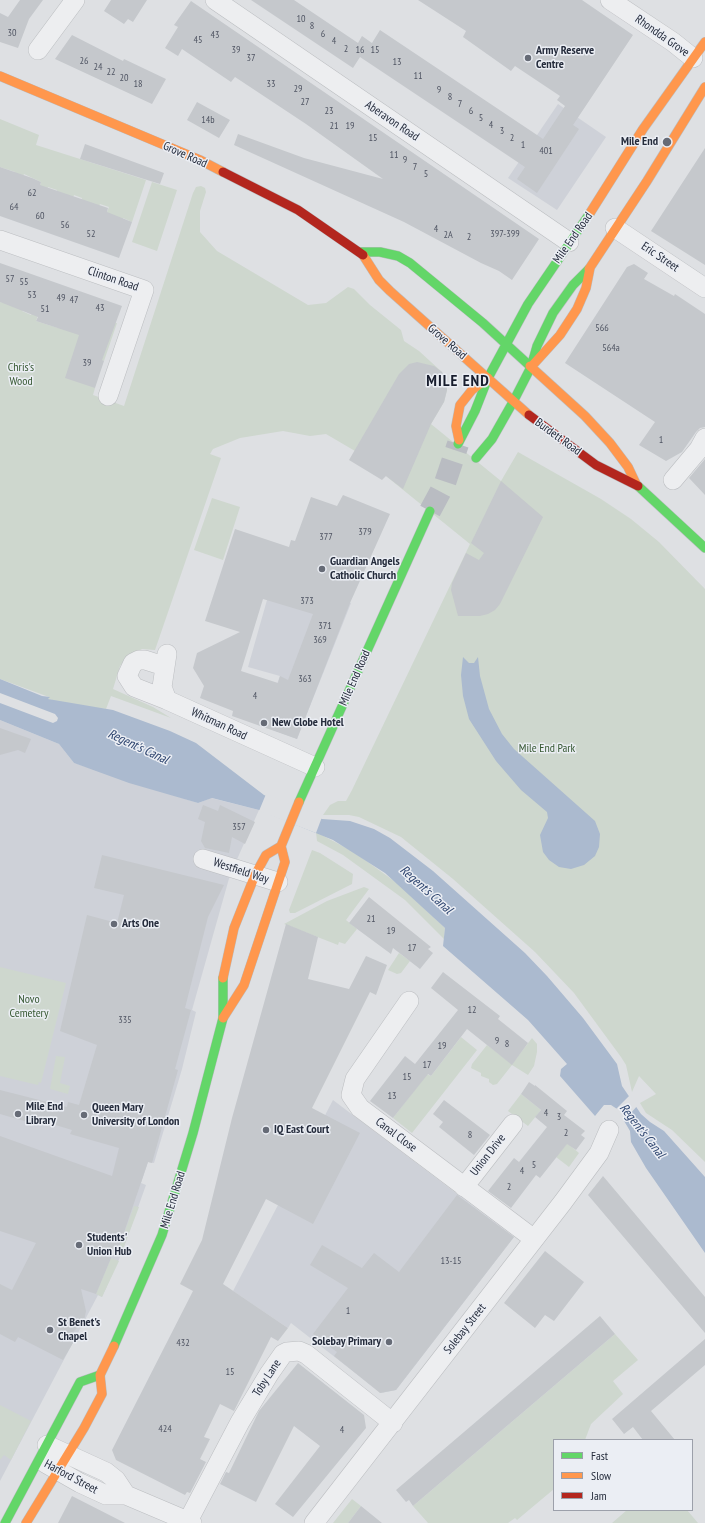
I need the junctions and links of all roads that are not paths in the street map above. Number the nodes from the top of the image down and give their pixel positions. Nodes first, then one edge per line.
1 (75, 0) edge
2 (215, 0) edge
3 (610, 0) edge
4 (705, 42) edge
5 (38, 50) dead end
6 (693, 58) junction
7 (0, 76) edge
8 (705, 87) edge
9 (615, 228) junction
10 (0, 240) edge
11 (569, 242) junction
12 (361, 252) junction
13 (590, 268) junction
14 (705, 288) edge
15 (506, 344) junction
16 (531, 367) junction
17 (488, 378) junction
18 (108, 396) dead end
19 (513, 402) junction
20 (705, 438) edge
21 (476, 458) dead end
22 (673, 480) dead end
23 (636, 484) junction
24 (430, 511) tunnel mouth
25 (705, 548) edge
26 (167, 700) junction
27 (315, 767) junction
28 (281, 846) junction
29 (203, 859) dead end
30 (255, 875) junction
31 (278, 882) junction
32 (409, 1001) dead end
33 (224, 1018) junction
34 (513, 1124) dead end
35 (609, 1130) dead end
36 (464, 1187) junction
37 (534, 1239) junction
38 (100, 1375) junction
39 (393, 1423) junction
40 (43, 1452) junction
41 (68, 1454) junction
42 (57, 1470) junction
43 (126, 1495) junction
44 (190, 1522) edge
45 (5, 1523) edge
46 (26, 1523) edge
47 (314, 1523) edge

1 - 5 street
2 - 11 street, Aberavon Road
3 - 6 street, Rhondda Grove
4 - 6 main road, Mile End Road
6 - 11 main road, Mile End Road
7 - 12 main road, Grove Road
8 - 9 main road
9 - 13 main road
9 - 14 street, Eric Street
10 - 18 street, Clinton Road
11 - 15 main road, Mile End Road
12 - 15 main road
12 - 17 main road, Grove Road
13 - 16 main road
13 - 16 main road
15 - 16 main road, Burdett Road
15 - 17 main road, Mile End Road
16 - 19 main road
16 - 23 main road, Burdett Road
17 - 17 main road, Mile End Road
17 - 19 main road, Burdett Road
19 - 21 main road
19 - 23 main road, Burdett Road
20 - 22 street
23 - 25 main road, Burdett Road
24 - 27 main road, Mile End Road
26 - 26 street, Whitman Road
26 - 27 street, Whitman Road
27 - 28 main road, Mile End Road
28 - 30 main road, Mile End Road
28 - 31 main road, Mile End Road
29 - 30 street, Westfield Way
30 - 31 street, Westfield Way
30 - 33 main road, Mile End Road
31 - 33 main road, Mile End Road
32 - 36 street, Canal Close
33 - 38 main road, Mile End Road
34 - 36 street, Union Drive
35 - 37 street, Solebay Street
36 - 37 street, Canal Close
37 - 39 street, Solebay Street
38 - 40 main road
38 - 41 main road
39 - 44 street, Toby Lane
39 - 47 street, Solebay Street
40 - 41 street, Harford Street
40 - 42 street, Harford Street
40 - 45 main road
41 - 42 main road
41 - 43 street, Harford Street
42 - 43 street, Harford Street
42 - 46 main road
43 - 44 street, Harford Street

